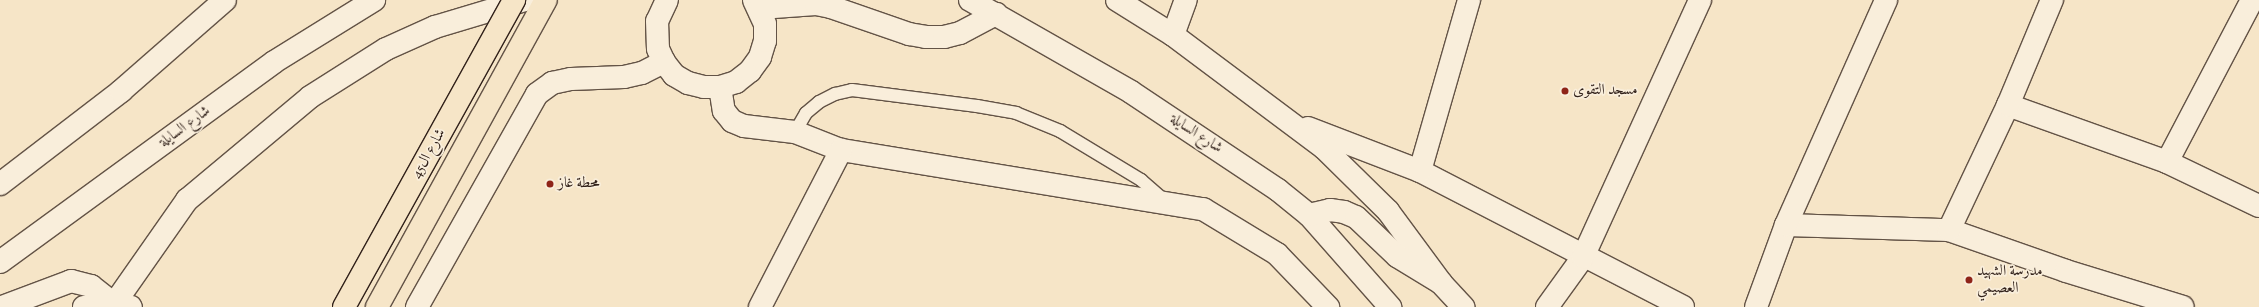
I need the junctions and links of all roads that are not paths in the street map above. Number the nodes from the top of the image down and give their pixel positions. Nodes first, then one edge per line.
1 (225, 0) edge
2 (374, 0) edge
3 (514, 0) edge
4 (525, 0) edge
5 (546, 0) edge
6 (667, 0) edge
7 (970, 0) edge
8 (1117, 0) edge
9 (1186, 0) edge
10 (1469, 0) edge
11 (1700, 0) edge
12 (1886, 0) edge
13 (2052, 0) edge
14 (2252, 0) edge
15 (757, 4) edge
16 (996, 14) junction
17 (1173, 35) junction
18 (664, 62) junction
19 (720, 87) junction
20 (2008, 105) junction
21 (1288, 121) junction
22 (794, 132) junction
23 (840, 150) junction
24 (2167, 162) junction
25 (1420, 171) junction
26 (0, 184) edge
27 (1165, 201) junction
28 (2259, 206) edge
29 (1309, 215) junction
30 (1786, 225) junction
31 (1949, 230) junction
32 (1583, 257) junction
33 (0, 262) edge
34 (1441, 283) junction
35 (119, 306) edge
36 (2, 307) edge
37 (84, 307) edge
38 (344, 307) edge
39 (377, 307) edge
40 (417, 307) edge
41 (760, 307) edge
42 (1328, 307) edge
43 (1390, 307) edge
44 (1463, 307) edge
45 (1547, 307) edge
46 (1683, 307) edge
47 (1756, 307) edge
48 (2183, 307) edge

1 - 26 street
2 - 33 street, شارع السايلة
3 - 38 main road, شارع ال45, bridge
4 - 35 street
5 - 39 main road, شارع ال45
6 - 18 street
7 - 16 street, شارع السايلة
8 - 17 street
9 - 17 street
10 - 25 street
11 - 32 street
12 - 30 street
13 - 20 street
14 - 24 street
15 - 16 street
15 - 19 street
16 - 29 street, شارع السايلة
17 - 21 street
18 - 19 street
18 - 40 street
19 - 22 street
20 - 24 street
20 - 31 street
21 - 25 street
21 - 34 street
22 - 23 street
22 - 27 lane
23 - 27 street
23 - 41 street
24 - 28 street
25 - 32 street
27 - 42 street
29 - 34 street
29 - 43 street, شارع السايلة
30 - 31 street
30 - 47 street
31 - 48 street
32 - 45 street
32 - 46 street
34 - 44 street
35 - 36 street
35 - 37 street

